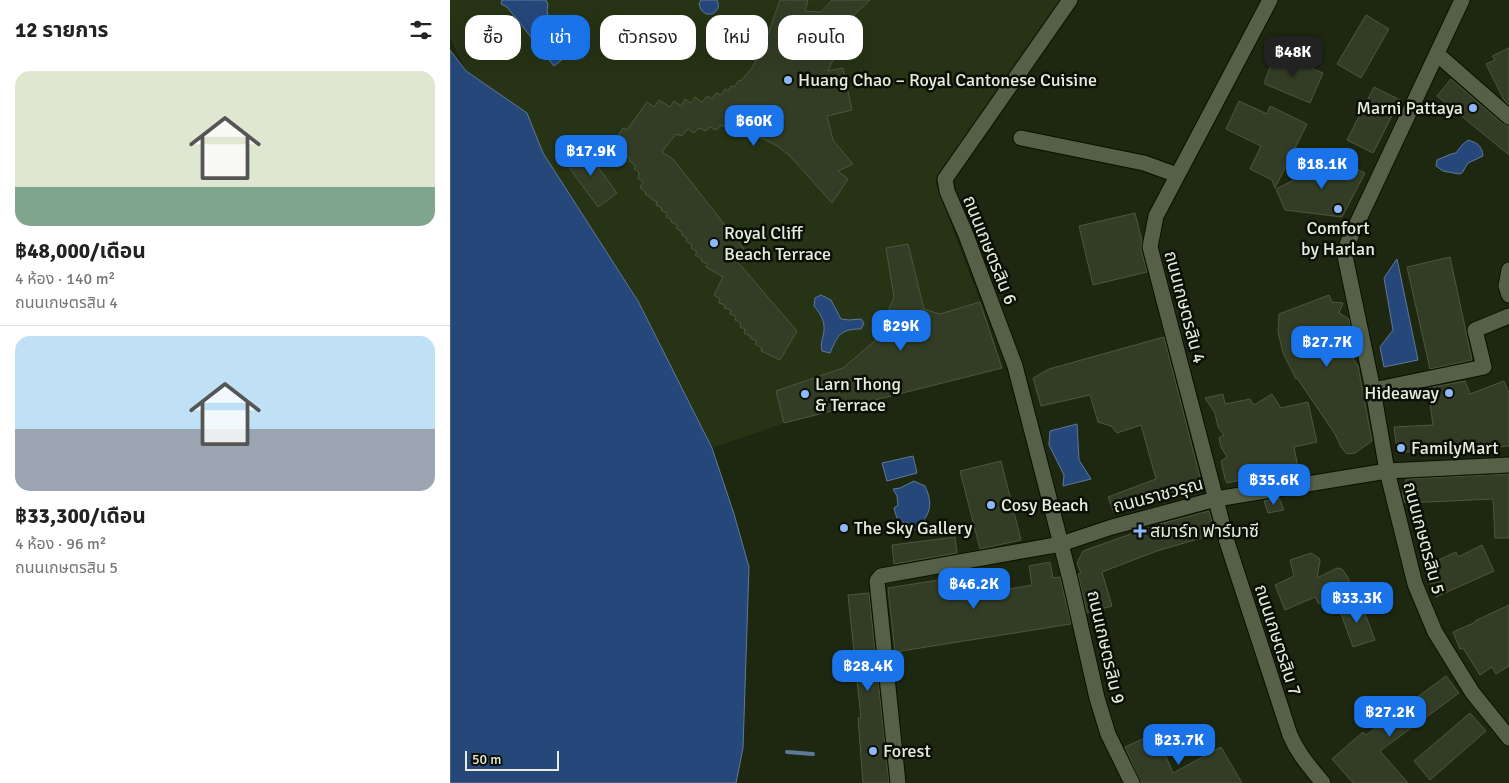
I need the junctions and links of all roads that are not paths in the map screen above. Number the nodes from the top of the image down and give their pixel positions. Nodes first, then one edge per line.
1 (1070, 0) edge
2 (1270, 0) edge
3 (1462, 0) edge
4 (1437, 54) junction
5 (1509, 117) edge
6 (1021, 138) dead end
7 (1176, 175) junction
8 (1509, 270) edge
9 (1509, 295) edge
10 (1509, 316) edge
11 (1373, 390) junction
12 (1509, 465) edge
13 (1387, 471) junction
14 (1216, 499) junction
15 (1061, 544) junction
16 (1509, 738) edge
17 (898, 783) edge
18 (1132, 783) edge
19 (1323, 783) edge

1 - 15 street, ถนนเกษตรสิน 6
2 - 7 street, ถนนเกษตรสิน 4
3 - 4 street, ถนนเกษตรสิน 5
4 - 5 street
4 - 11 street, ถนนเกษตรสิน 5
6 - 7 street
7 - 14 street, ถนนเกษตรสิน 4
8 - 9 street
10 - 11 street
11 - 13 street, ถนนเกษตรสิน 5
12 - 13 street, ถนนราชวรุณ
13 - 14 street, ถนนราชวรุณ
13 - 16 street, ถนนเกษตรสิน 5
14 - 15 street, ถนนราชวรุณ
14 - 19 street, ถนนเกษตรสิน 7
15 - 17 street, ถนนราชวรุณ
15 - 18 street, ถนนเกษตรสิน 9

